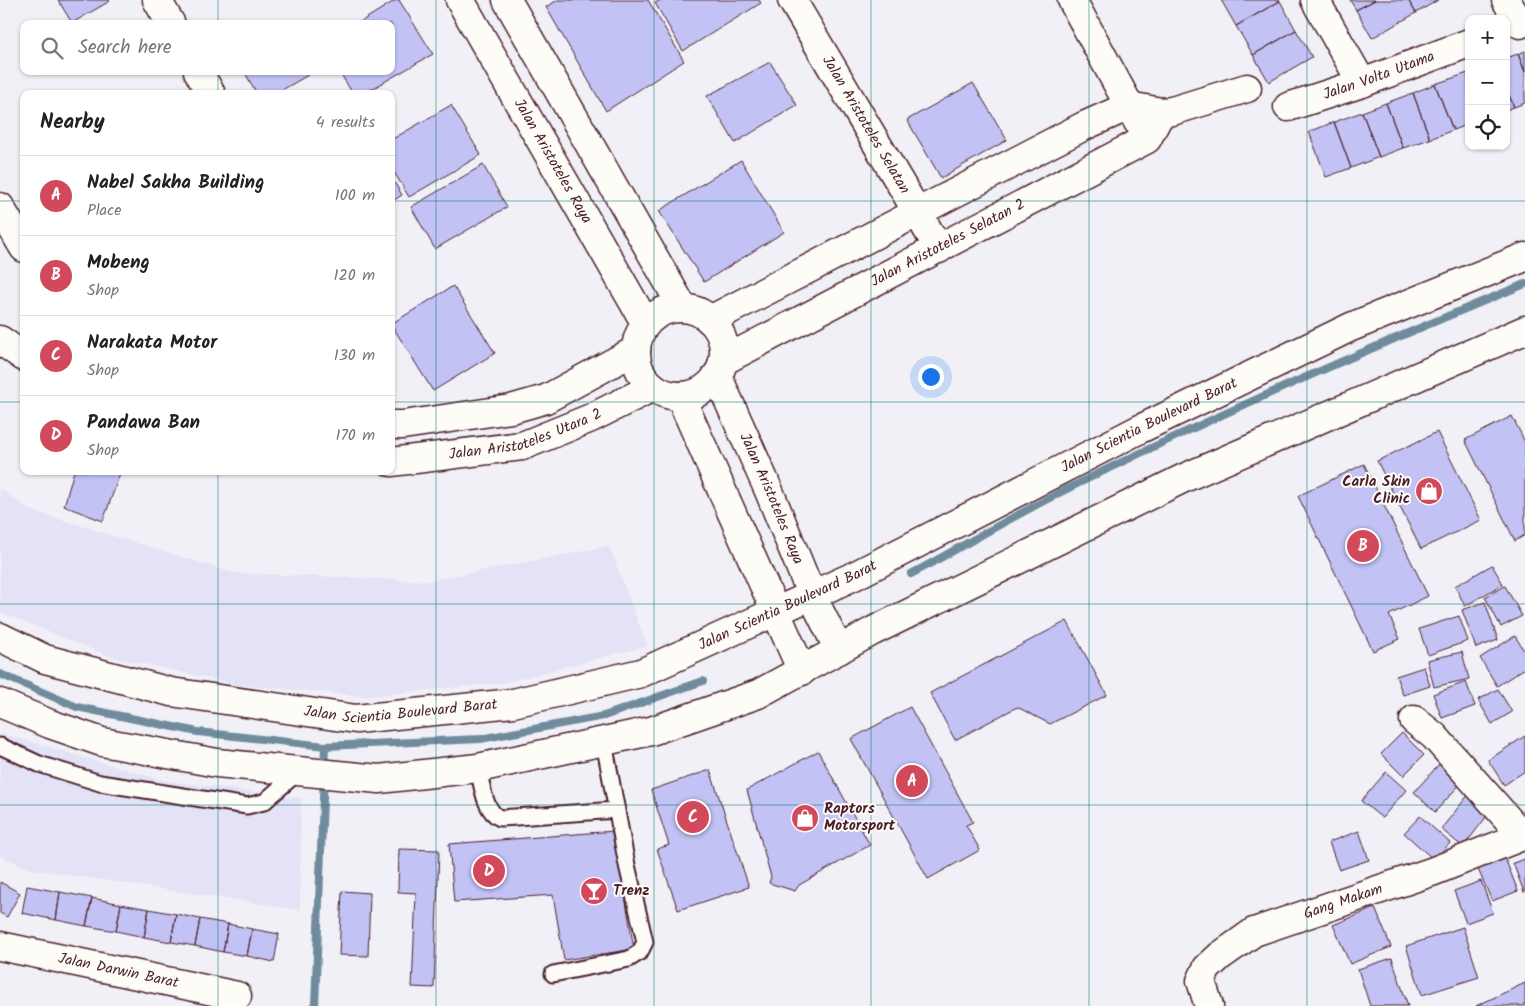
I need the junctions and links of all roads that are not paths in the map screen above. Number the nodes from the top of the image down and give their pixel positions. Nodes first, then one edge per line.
1 (157, 0) edge
2 (460, 0) edge
3 (792, 0) edge
4 (1072, 0) edge
5 (1314, 0) edge
6 (1506, 0) edge
7 (509, 3) edge
8 (169, 20) edge
9 (1517, 25) edge
10 (474, 26) junction
11 (1465, 44) edge
12 (200, 75) edge
13 (1362, 83) junction
14 (1247, 88) dead end
15 (209, 90) edge
16 (1129, 106) junction
17 (1288, 107) dead end
18 (1161, 112) junction
19 (1147, 139) junction
20 (0, 207) edge
21 (917, 213) junction
22 (20, 241) edge
23 (938, 249) junction
24 (1525, 257) edge
25 (683, 308) junction
26 (710, 320) junction
27 (646, 324) junction
28 (1525, 330) edge
29 (0, 340) edge
30 (636, 350) junction
31 (20, 354) edge
32 (720, 368) junction
33 (653, 387) junction
34 (680, 396) junction
35 (395, 418) edge
36 (423, 458) junction
37 (395, 462) edge
38 (812, 596) junction
39 (776, 612) junction
40 (0, 637) edge
41 (838, 650) junction
42 (802, 670) junction
43 (0, 702) edge
44 (1414, 720) dead end
45 (604, 742) junction
46 (0, 746) edge
47 (478, 768) junction
48 (302, 773) junction
49 (617, 810) junction
50 (1524, 836) edge
51 (0, 946) edge
52 (553, 974) dead end
53 (237, 996) dead end
54 (1209, 1006) edge

1 - 8 street
2 - 10 street, Jalan Aristoteles Raya
3 - 21 street, Jalan Aristoteles Selatan
4 - 16 street
5 - 13 street
6 - 9 street
7 - 10 street
7 - 25 street
10 - 27 street, Jalan Aristoteles Raya
11 - 13 street, Jalan Volta Utama
12 - 15 street
13 - 17 street, Jalan Volta Utama
14 - 18 street
16 - 18 street
16 - 19 street
16 - 21 street
18 - 19 street
19 - 23 street, Jalan Aristoteles Selatan 2
20 - 22 street
21 - 23 street, Jalan Aristoteles Selatan
21 - 26 street
23 - 32 street, Jalan Aristoteles Selatan 2
24 - 38 street, Jalan Scientia Boulevard Barat
25 - 26 street
25 - 27 street
26 - 32 street, Jalan Aristoteles Raya
27 - 30 street
28 - 41 street
29 - 31 street
30 - 33 street
30 - 35 street, Jalan Aristoteles Utara 2
32 - 34 street
32 - 38 street, Jalan Aristoteles Raya
33 - 34 street
33 - 36 street, Jalan Aristoteles Utara 2
34 - 39 street
35 - 36 street
36 - 37 street, Jalan Aristoteles Utara 2
38 - 39 street, Jalan Scientia Boulevard Barat
38 - 41 street, Jalan Aristoteles Raya
39 - 40 street, Jalan Scientia Boulevard Barat
39 - 42 street
41 - 42 street
42 - 45 street
43 - 48 street
44 - 50 street
45 - 47 street
45 - 49 lane
46 - 48 lane
47 - 48 street
47 - 49 lane
49 - 52 lane
50 - 54 street, Gang Makam
51 - 53 street, Jalan Darwin Barat

